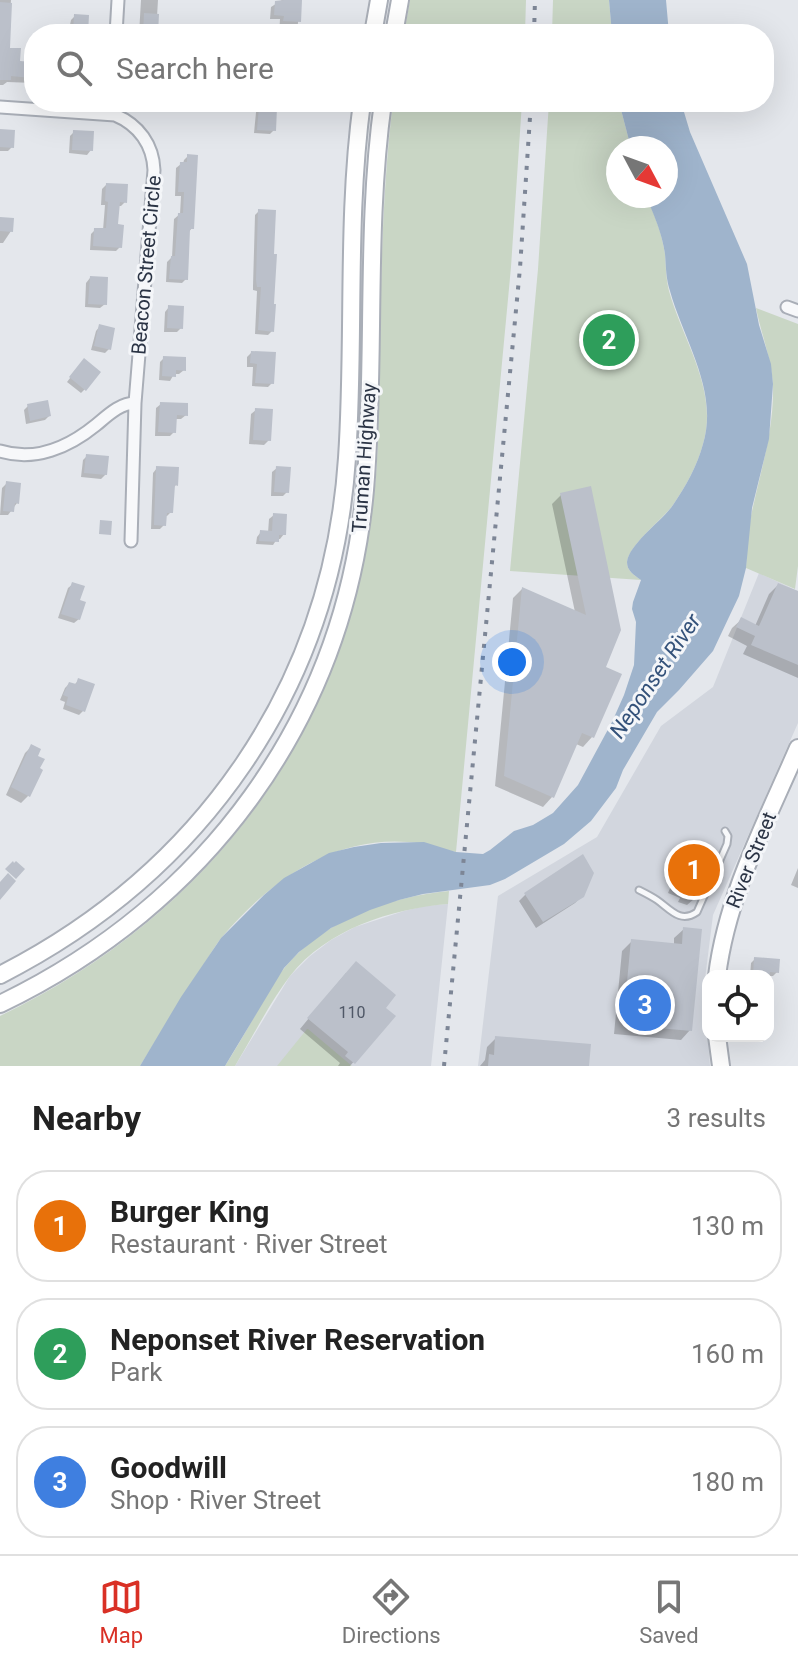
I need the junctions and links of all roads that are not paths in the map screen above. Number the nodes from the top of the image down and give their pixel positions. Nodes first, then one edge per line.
1 (118, 0) edge
2 (379, 0) edge
3 (400, 0) edge
4 (117, 24) edge
5 (375, 24) edge
6 (396, 24) edge
7 (0, 107) edge
8 (24, 107) edge
9 (114, 112) edge
10 (361, 112) edge
11 (382, 112) edge
12 (351, 335) junction
13 (371, 336) junction
14 (135, 403) junction
15 (0, 451) edge
16 (131, 541) dead end
17 (798, 748) edge
18 (725, 831) dead end
19 (639, 890) dead end
20 (47, 950) junction
21 (718, 970) edge
22 (61, 973) junction
23 (0, 975) edge
24 (0, 1004) edge
25 (718, 1042) edge
26 (721, 1066) edge

1 - 4 street
2 - 5 main road
3 - 6 main road
7 - 8 street, Beacon Street Circle
9 - 14 street, Beacon Street Circle
10 - 12 main road, Truman Highway
11 - 13 main road, Truman Highway
12 - 13 main road
12 - 20 main road, Truman Highway
13 - 22 main road, Truman Highway
14 - 15 street
14 - 16 street, Beacon Street Circle
17 - 21 main road, River Street
18 - 19 lane
20 - 22 main road
20 - 23 main road, Truman Highway
22 - 24 main road, Truman Highway
25 - 26 main road

